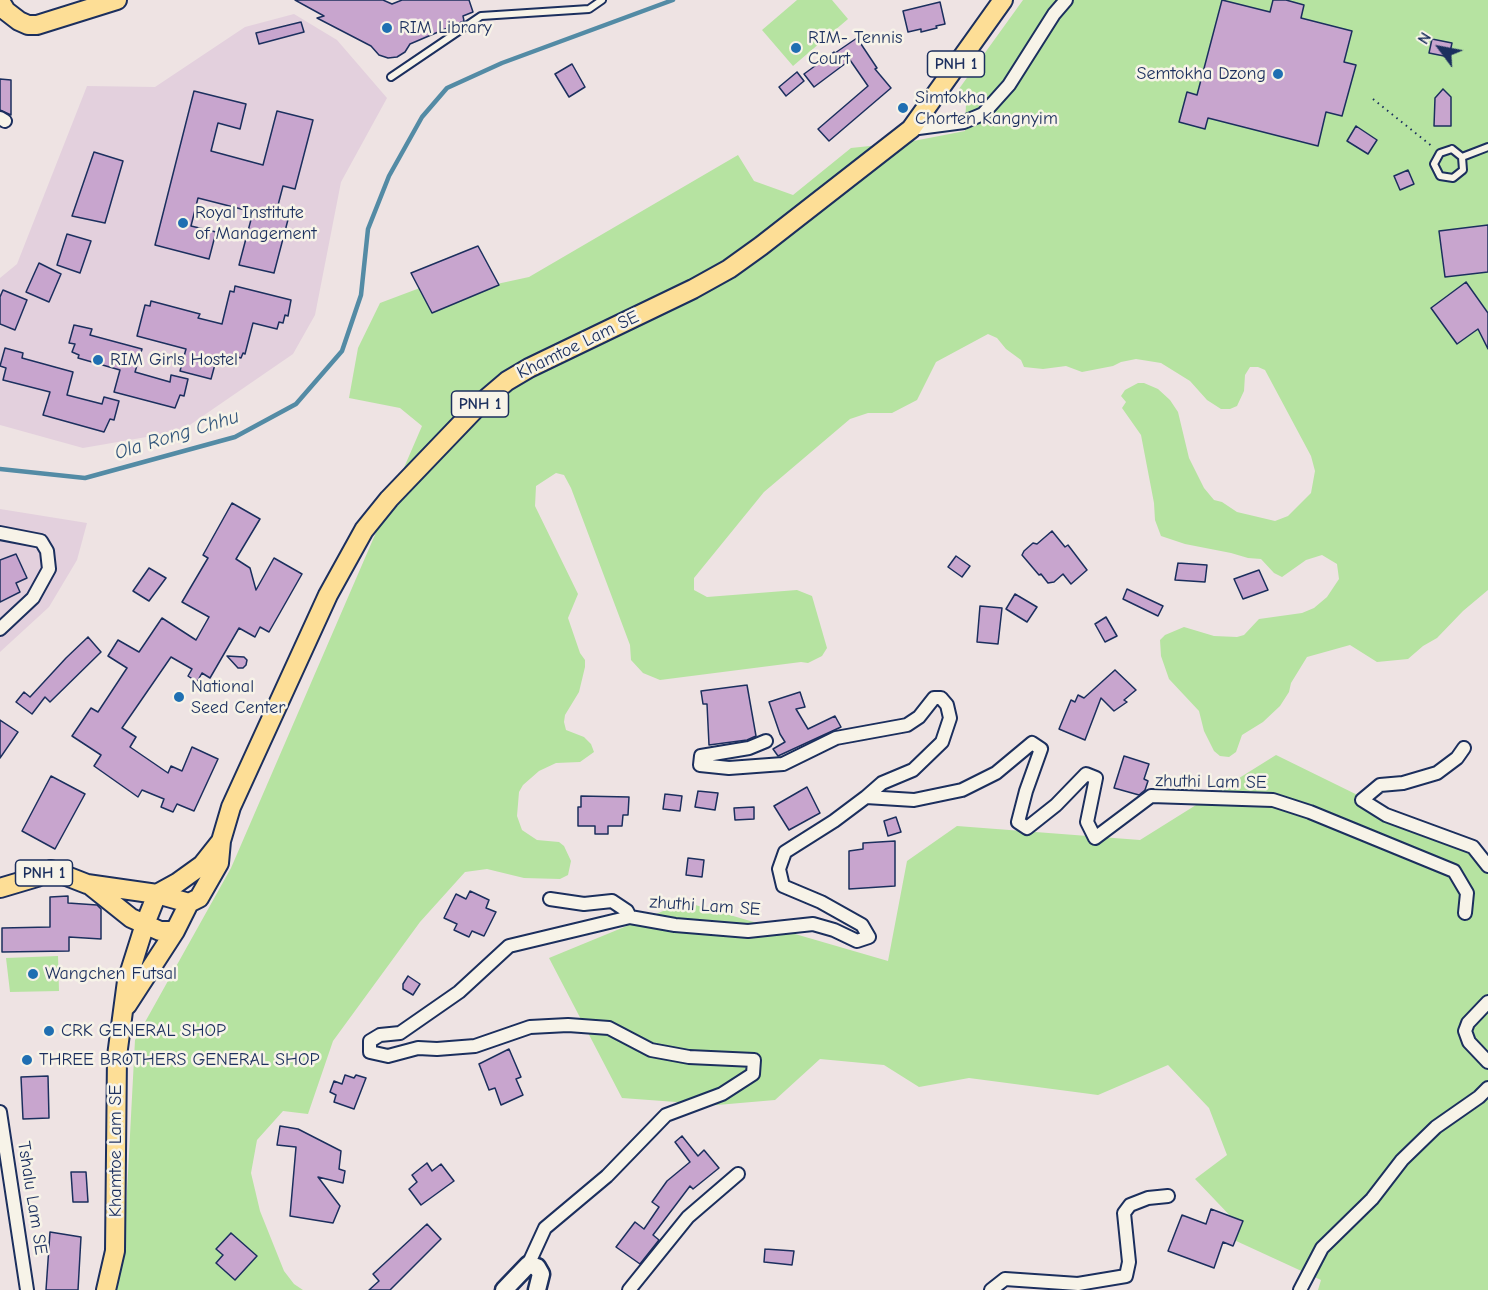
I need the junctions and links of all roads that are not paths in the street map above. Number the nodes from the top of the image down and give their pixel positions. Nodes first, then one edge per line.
1 (117, 0) edge
2 (602, 0) edge
3 (1003, 0) edge
4 (1066, 0) edge
5 (0, 1) edge
6 (391, 77) dead end
7 (910, 129) junction
8 (1488, 147) edge
9 (1462, 157) junction
10 (0, 533) edge
11 (0, 629) edge
12 (766, 741) dead end
13 (1464, 748) dead end
14 (866, 797) junction
15 (221, 841) junction
16 (1488, 866) edge
17 (87, 884) junction
18 (0, 888) edge
19 (157, 894) junction
20 (550, 899) dead end
21 (189, 903) junction
22 (1465, 913) dead end
23 (630, 917) junction
24 (145, 924) junction
25 (175, 931) junction
26 (1488, 1002) edge
27 (123, 1011) junction
28 (1488, 1062) edge
29 (1488, 1088) edge
30 (0, 1112) edge
31 (3, 1168) edge
32 (738, 1174) dead end
33 (1168, 1196) dead end
34 (528, 1265) junction
35 (27, 1290) edge
36 (106, 1290) edge
37 (504, 1290) edge
38 (537, 1290) edge
39 (629, 1290) edge
40 (991, 1290) edge
41 (1300, 1290) edge

1 - 5 main road
2 - 6 lane
3 - 7 main road, Khamtoe Lam SE / PNH 1
4 - 7 street
7 - 15 main road, Khamtoe Lam SE / PNH 1
8 - 9 lane
9 - 9 lane
10 - 11 street
12 - 14 street
13 - 16 street
14 - 22 street, zhuthi Lam SE
14 - 23 street, zhuthi Lam SE
15 - 19 main road, Khamtoe Lam SE / PNH 1
15 - 21 main road, Khamtoe Lam SE / PNH 1
17 - 18 main road, PNH 1
17 - 19 main road, PNH 1
17 - 24 main road, PNH 1
19 - 21 main road
19 - 24 main road, Khamtoe Lam SE
20 - 23 street
21 - 25 main road, PNH 1
23 - 34 street, zhuthi Lam SE
24 - 25 main road, PNH 1
24 - 27 main road, Khamtoe Lam SE
25 - 27 main road, Khamtoe Lam SE
26 - 28 street
27 - 36 main road, Khamtoe Lam SE
29 - 41 street
30 - 31 street, Tshalu Lam SE
31 - 35 street, Tshalu Lam SE
32 - 39 street
33 - 40 street
34 - 37 street
34 - 38 street

